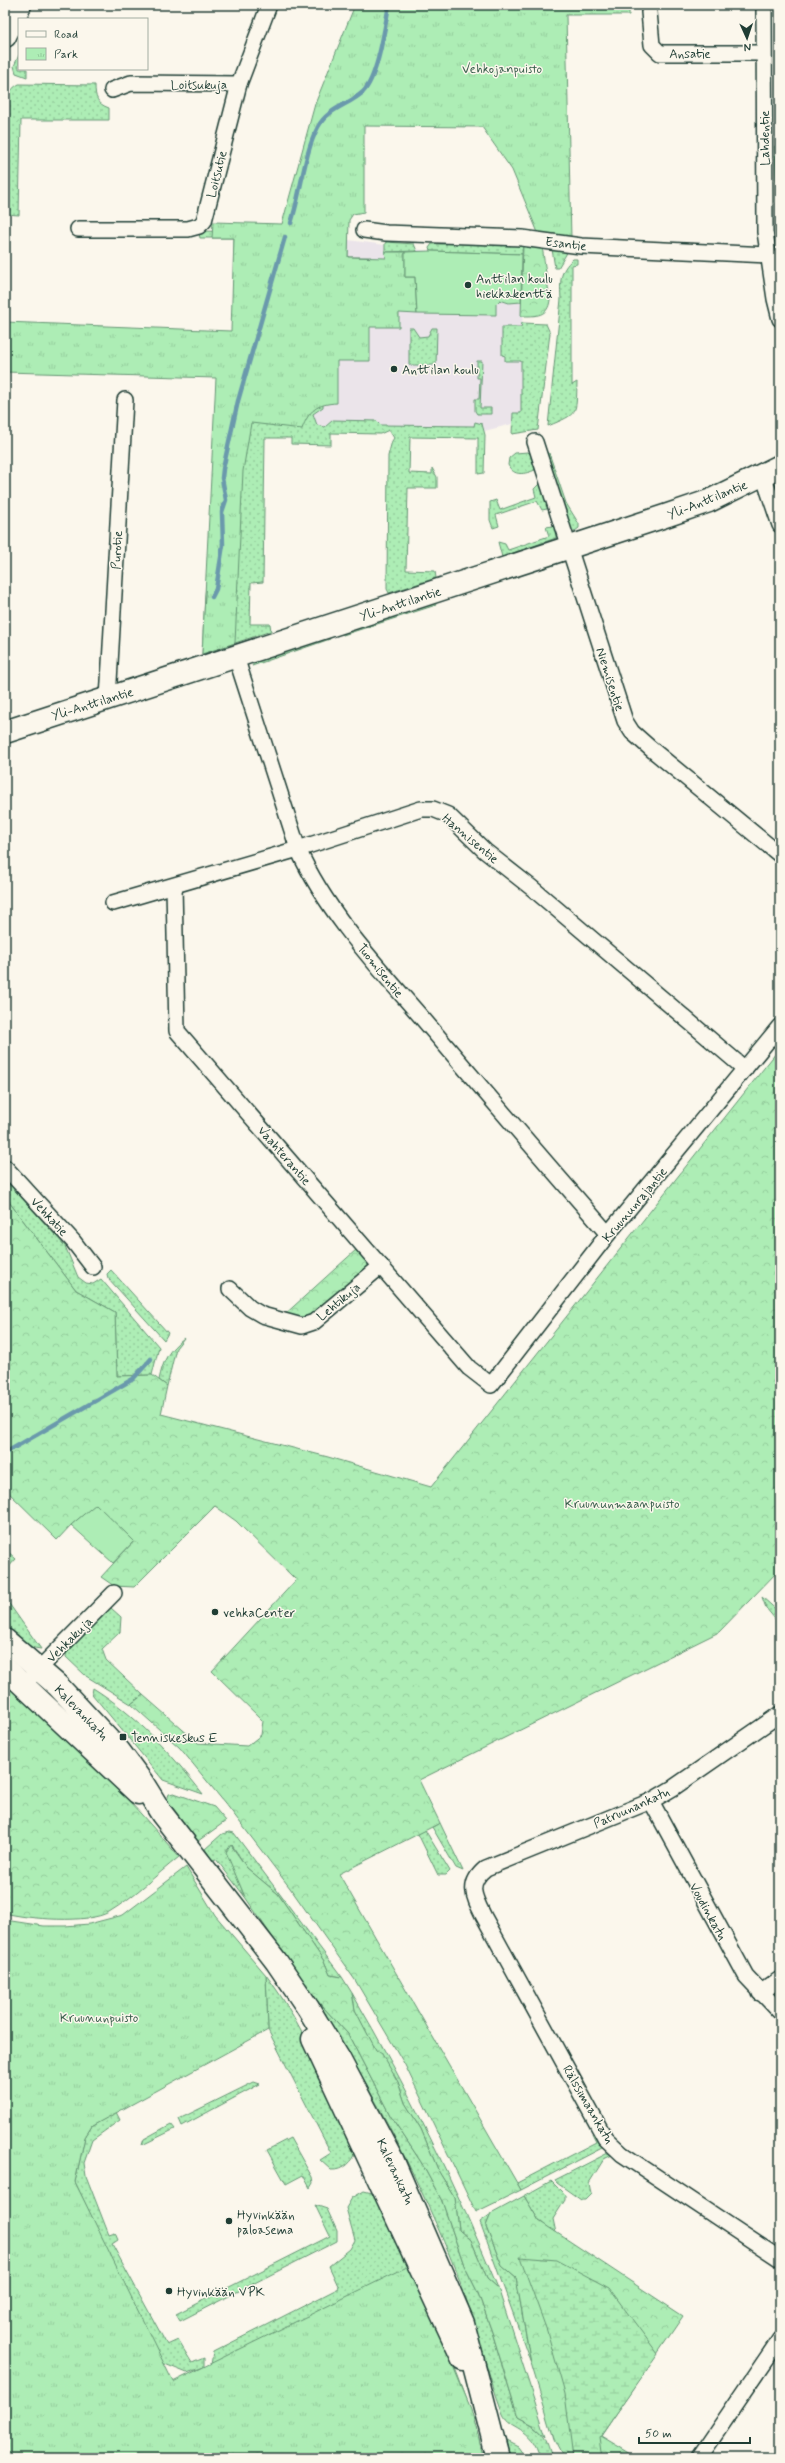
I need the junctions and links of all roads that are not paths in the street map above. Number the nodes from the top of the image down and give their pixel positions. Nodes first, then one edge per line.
1 (20, 5) edge
2 (269, 5) edge
3 (764, 5) edge
4 (649, 12) dead end
5 (5, 36) edge
6 (763, 53) junction
7 (239, 84) junction
8 (112, 90) dead end
9 (78, 229) dead end
10 (364, 230) dead end
11 (768, 255) junction
12 (780, 318) edge
13 (125, 400) dead end
14 (535, 442) dead end
15 (772, 471) edge
16 (780, 525) edge
17 (568, 548) junction
18 (236, 657) junction
19 (108, 699) junction
20 (8, 728) edge
21 (298, 849) junction
22 (780, 855) edge
23 (174, 886) junction
24 (113, 903) dead end
25 (780, 1026) edge
26 (745, 1069) junction
27 (5, 1167) edge
28 (608, 1234) junction
29 (381, 1266) junction
30 (93, 1267) dead end
31 (230, 1289) dead end
32 (491, 1385) joint
33 (114, 1593) dead end
34 (5, 1640) edge
35 (5, 1668) edge
36 (39, 1669) junction
37 (24, 1686) junction
38 (780, 1714) edge
39 (651, 1801) junction
40 (162, 1814) junction
41 (474, 1883) joint
42 (780, 1979) edge
43 (760, 1993) junction
44 (780, 2012) edge
45 (780, 2259) edge
46 (780, 2339) edge
47 (498, 2458) edge
48 (699, 2458) edge

1 - 5 main road
2 - 7 street, Loitsutie
3 - 6 street, Lahdentie
4 - 6 street, Ansatie
6 - 11 street, Lahdentie
7 - 8 street, Loitsukuja
7 - 9 street, Loitsutie
10 - 11 street, Esantie
11 - 12 street, Lahdentie
13 - 19 street, Purotie
14 - 17 street, Niemisentie
15 - 16 street
15 - 17 main road, Yli-Anttilantie
17 - 18 main road, Yli-Anttilantie
17 - 22 street, Niemisentie
18 - 19 main road, Yli-Anttilantie
18 - 21 street, Tuomisentie
19 - 20 main road, Yli-Anttilantie
21 - 23 street, Hannisentie
21 - 26 street, Hannisentie
21 - 28 street, Tuomisentie
23 - 24 street, Hannisentie
23 - 29 street, Vaahterantie
25 - 26 street, Kruununrajantie
26 - 28 street, Kruununrajantie
27 - 30 street, Vehkatie
28 - 32 street, Kruununrajantie
29 - 31 street, Lehtikuja
29 - 32 street, Vaahterantie
33 - 36 street, Vehkakuja
34 - 36 main road, Kalevankatu
35 - 37 main road, Kalevankatu
36 - 37 street, Vehkakuja
36 - 40 main road, Kalevankatu
37 - 40 main road, Kalevankatu
38 - 39 street, Patruunankatu
39 - 41 street, Patruunankatu
39 - 43 street, Voudinkatu
40 - 47 main road, Kalevankatu
41 - 45 street, Rälssimaankatu
42 - 43 street
43 - 44 street, Voudinkatu
46 - 48 street

